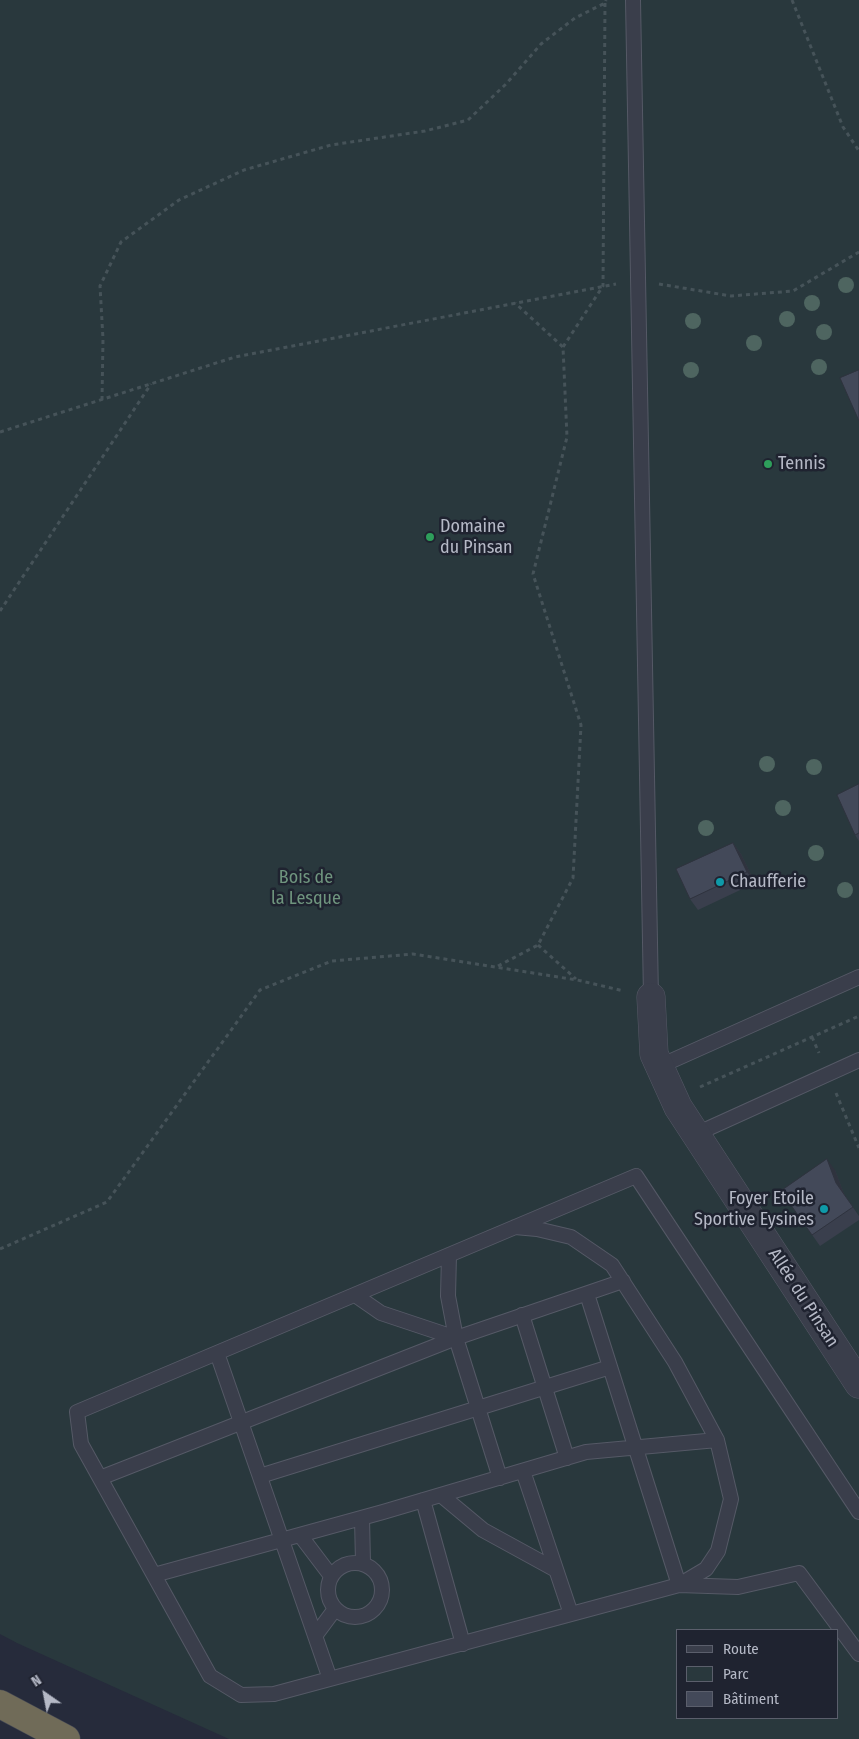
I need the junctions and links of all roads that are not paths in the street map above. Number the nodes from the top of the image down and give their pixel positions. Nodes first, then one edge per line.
1 (633, 0) edge
2 (859, 977) edge
3 (651, 998) joint
4 (859, 1060) edge
5 (660, 1066) junction
6 (696, 1134) junction
7 (515, 1227) junction
8 (449, 1255) junction
9 (622, 1281) junction
10 (587, 1294) junction
11 (355, 1295) junction
12 (522, 1315) junction
13 (456, 1338) junction
14 (217, 1353) junction
15 (610, 1367) junction
16 (859, 1384) edge
17 (544, 1388) junction
18 (478, 1408) junction
19 (241, 1423) junction
20 (717, 1440) junction
21 (636, 1448) junction
22 (566, 1458) junction
23 (523, 1471) junction
24 (260, 1476) junction
25 (100, 1478) junction
26 (500, 1478) junction
27 (441, 1495) junction
28 (423, 1500) junction
29 (859, 1512) edge
30 (362, 1518) junction
31 (300, 1535) junction
32 (282, 1540) junction
33 (362, 1564) junction
34 (556, 1570) junction
35 (154, 1575) junction
36 (331, 1576) junction
37 (679, 1585) junction
38 (335, 1609) junction
39 (571, 1614) junction
40 (315, 1636) junction
41 (463, 1644) junction
42 (859, 1654) edge
43 (330, 1679) junction
44 (0, 1704) edge
45 (66, 1739) edge

1 - 3 lane
2 - 5 lane
3 - 5 street, Allée du Pinsan
4 - 6 lane
5 - 6 street, Allée du Pinsan
6 - 16 street, Allée du Pinsan
7 - 8 lane
7 - 9 lane
7 - 29 lane
8 - 11 lane
8 - 13 lane
9 - 10 lane
9 - 20 lane
10 - 12 lane
10 - 15 lane
11 - 13 lane
11 - 14 lane
12 - 13 lane
12 - 17 lane
13 - 18 lane
13 - 19 lane
14 - 19 lane
14 - 25 lane
15 - 17 lane
15 - 21 lane
17 - 18 lane
17 - 22 lane
18 - 24 lane
18 - 26 lane
19 - 24 lane
19 - 25 lane
20 - 21 lane
20 - 37 lane
21 - 22 lane
21 - 37 lane
22 - 23 lane
23 - 26 lane
23 - 34 lane
24 - 32 lane
25 - 35 lane
26 - 27 lane
27 - 28 lane
27 - 34 lane
28 - 30 lane
28 - 41 lane
30 - 31 lane
30 - 33 lane
31 - 32 lane
31 - 36 lane
32 - 35 lane
32 - 40 lane
33 - 36 lane
33 - 38 lane
34 - 39 lane
35 - 43 lane
36 - 38 lane
37 - 39 lane
37 - 42 lane
38 - 40 lane
39 - 41 lane
40 - 43 lane
41 - 43 lane
44 - 45 highway

